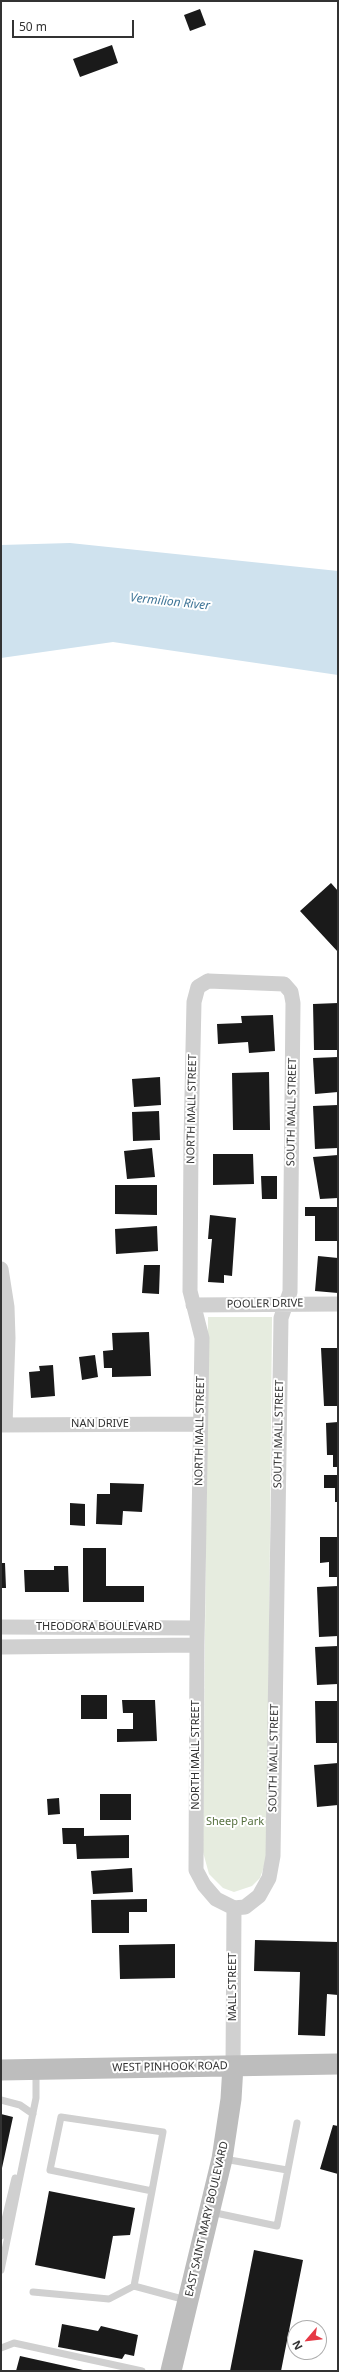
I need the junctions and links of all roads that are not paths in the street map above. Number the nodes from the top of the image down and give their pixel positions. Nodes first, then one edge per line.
1 (245, 981) joint
2 (1, 1269) edge
3 (287, 1303) junction
4 (338, 1304) edge
5 (193, 1305) junction
6 (199, 1424) junction
7 (3, 1425) edge
8 (1, 1627) edge
9 (197, 1628) junction
10 (197, 1645) junction
11 (1, 1647) edge
12 (234, 1908) junction
13 (338, 2064) edge
14 (233, 2066) junction
15 (1, 2070) edge
16 (36, 2070) junction
17 (1, 2100) edge
18 (33, 2114) junction
19 (297, 2123) dead end
20 (222, 2159) junction
21 (23, 2163) junction
22 (287, 2170) junction
23 (152, 2191) junction
24 (209, 2211) junction
25 (1, 2236) edge
26 (1, 2270) edge
27 (134, 2286) junction
28 (33, 2292) dead end
29 (188, 2300) junction
30 (1, 2348) edge
31 (142, 2371) edge
32 (171, 2371) edge

1 - 3 street, SOUTH MALL STREET
1 - 5 street, NORTH MALL STREET
2 - 7 street
3 - 4 street, POOLER DRIVE
3 - 5 street, POOLER DRIVE
3 - 12 street, SOUTH MALL STREET
5 - 6 street, NORTH MALL STREET
6 - 7 street, NAN DRIVE
6 - 9 street, NORTH MALL STREET
8 - 9 street, THEODORA BOULEVARD
9 - 10 street, NORTH MALL STREET
10 - 11 street, THEODORA BOULEVARD
10 - 12 street, NORTH MALL STREET
12 - 14 street, MALL STREET
13 - 14 main road, WEST PINHOOK ROAD
14 - 16 main road, WEST PINHOOK ROAD
14 - 20 main road, EAST SAINT MARY BOULEVARD
15 - 16 main road, WEST PINHOOK ROAD
16 - 18 lane
17 - 18 lane
18 - 21 lane
19 - 22 lane
20 - 22 lane
20 - 24 main road, EAST SAINT MARY BOULEVARD
21 - 25 lane
21 - 26 lane
22 - 24 lane
23 - 23 lane
23 - 27 lane
24 - 29 main road, EAST SAINT MARY BOULEVARD
27 - 28 lane
27 - 29 lane
29 - 32 main road, EAST SAINT MARY BOULEVARD
30 - 31 lane

